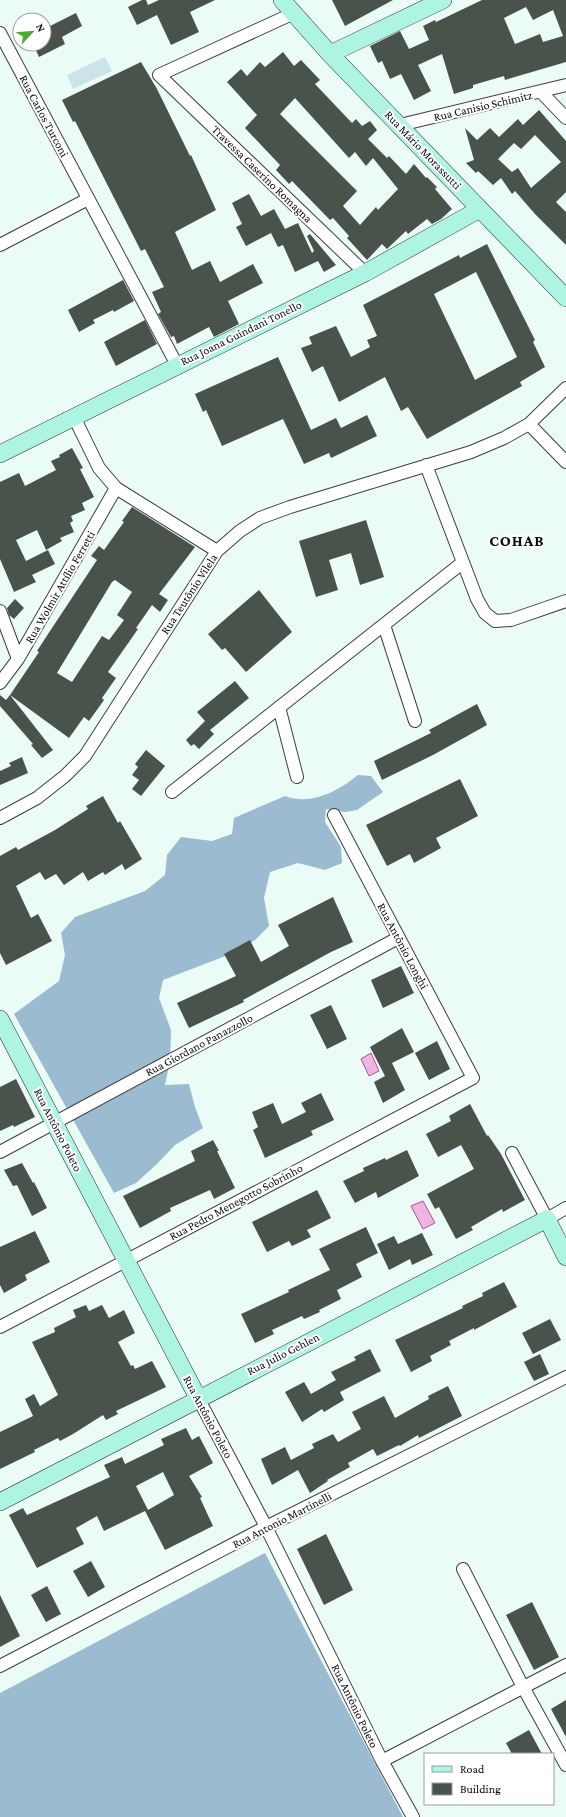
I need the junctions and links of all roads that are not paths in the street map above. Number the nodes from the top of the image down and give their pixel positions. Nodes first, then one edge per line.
1 (282, 0) edge
2 (443, 0) edge
3 (294, 13) junction
4 (0, 34) edge
5 (330, 54) junction
6 (566, 85) edge
7 (541, 92) junction
8 (566, 118) edge
9 (400, 125) junction
10 (88, 199) junction
11 (480, 209) junction
12 (0, 245) edge
13 (365, 273) junction
14 (566, 298) edge
15 (177, 365) junction
16 (566, 388) edge
17 (74, 417) junction
18 (529, 424) junction
19 (0, 454) edge
20 (566, 462) edge
21 (426, 465) junction
22 (116, 488) junction
23 (217, 551) junction
24 (462, 563) junction
25 (566, 601) edge
26 (0, 611) edge
27 (384, 625) junction
28 (18, 659) junction
29 (0, 683) edge
30 (279, 707) junction
31 (415, 721) dead end
32 (297, 777) dead end
33 (172, 792) dead end
34 (334, 815) dead end
35 (0, 818) edge
36 (398, 938) junction
37 (0, 1018) edge
38 (473, 1078) joint
39 (55, 1124) junction
40 (0, 1152) edge
41 (512, 1152) dead end
42 (566, 1208) edge
43 (547, 1219) junction
44 (566, 1257) edge
45 (125, 1260) junction
46 (0, 1327) edge
47 (566, 1377) edge
48 (198, 1398) junction
49 (0, 1502) edge
50 (266, 1527) junction
51 (463, 1569) dead end
52 (566, 1665) edge
53 (0, 1666) edge
54 (523, 1687) junction
55 (382, 1761) junction
56 (566, 1765) edge
57 (413, 1817) edge

1 - 3 street, Rua Mário Morassutti
2 - 5 street
3 - 5 street, Rua Mário Morassutti
3 - 13 street, Travessa Caserino Romagna
4 - 10 street, Rua Carlos Turconi
5 - 9 street, Rua Mário Morassutti
6 - 7 street, Rua Canisio Schimitz
7 - 8 street
7 - 9 street, Rua Canisio Schimitz
9 - 11 street, Rua Mário Morassutti
10 - 12 street
10 - 15 street, Rua Carlos Turconi
11 - 13 street, Rua Joana Guindani Tonello
11 - 14 street, Rua Mário Morassutti
13 - 15 street, Rua Joana Guindani Tonello
15 - 17 street, Rua Joana Guindani Tonello
16 - 18 street, Rua Teutônio Vilela
17 - 19 street, Rua Joana Guindani Tonello
17 - 22 street
18 - 20 street
18 - 21 street, Rua Teutônio Vilela
21 - 23 street, Rua Teutônio Vilela
21 - 24 street
22 - 23 street
22 - 28 street, Rua Wolmir Attílio Ferretti
23 - 35 street, Rua Teutônio Vilela
24 - 25 street
24 - 27 street
26 - 28 street
27 - 30 street
27 - 31 street
28 - 29 street, Rua Wolmir Attílio Ferretti
30 - 32 street
30 - 33 street
34 - 36 street, Rua Antônio Longhi
36 - 38 street, Rua Antônio Longhi
36 - 39 street, Rua Giordano Panazzollo
37 - 39 street, Rua Antônio Poleto
38 - 45 street, Rua Pedro Menegotto Sobrinho
39 - 40 street, Rua Giordano Panazzollo
39 - 45 street, Rua Antônio Poleto
41 - 43 street
42 - 43 street, Rua Julio Gehlen
43 - 44 street
43 - 48 street, Rua Julio Gehlen
45 - 46 street, Rua Pedro Menegotto Sobrinho
45 - 48 street, Rua Antônio Poleto
47 - 50 street, Rua Antonio Martinelli
48 - 49 street, Rua Julio Gehlen
48 - 50 street, Rua Antônio Poleto
50 - 53 street, Rua Antonio Martinelli
50 - 55 street, Rua Antônio Poleto
51 - 54 street
52 - 54 street
54 - 55 street
54 - 56 street
55 - 57 street, Rua Antônio Poleto

